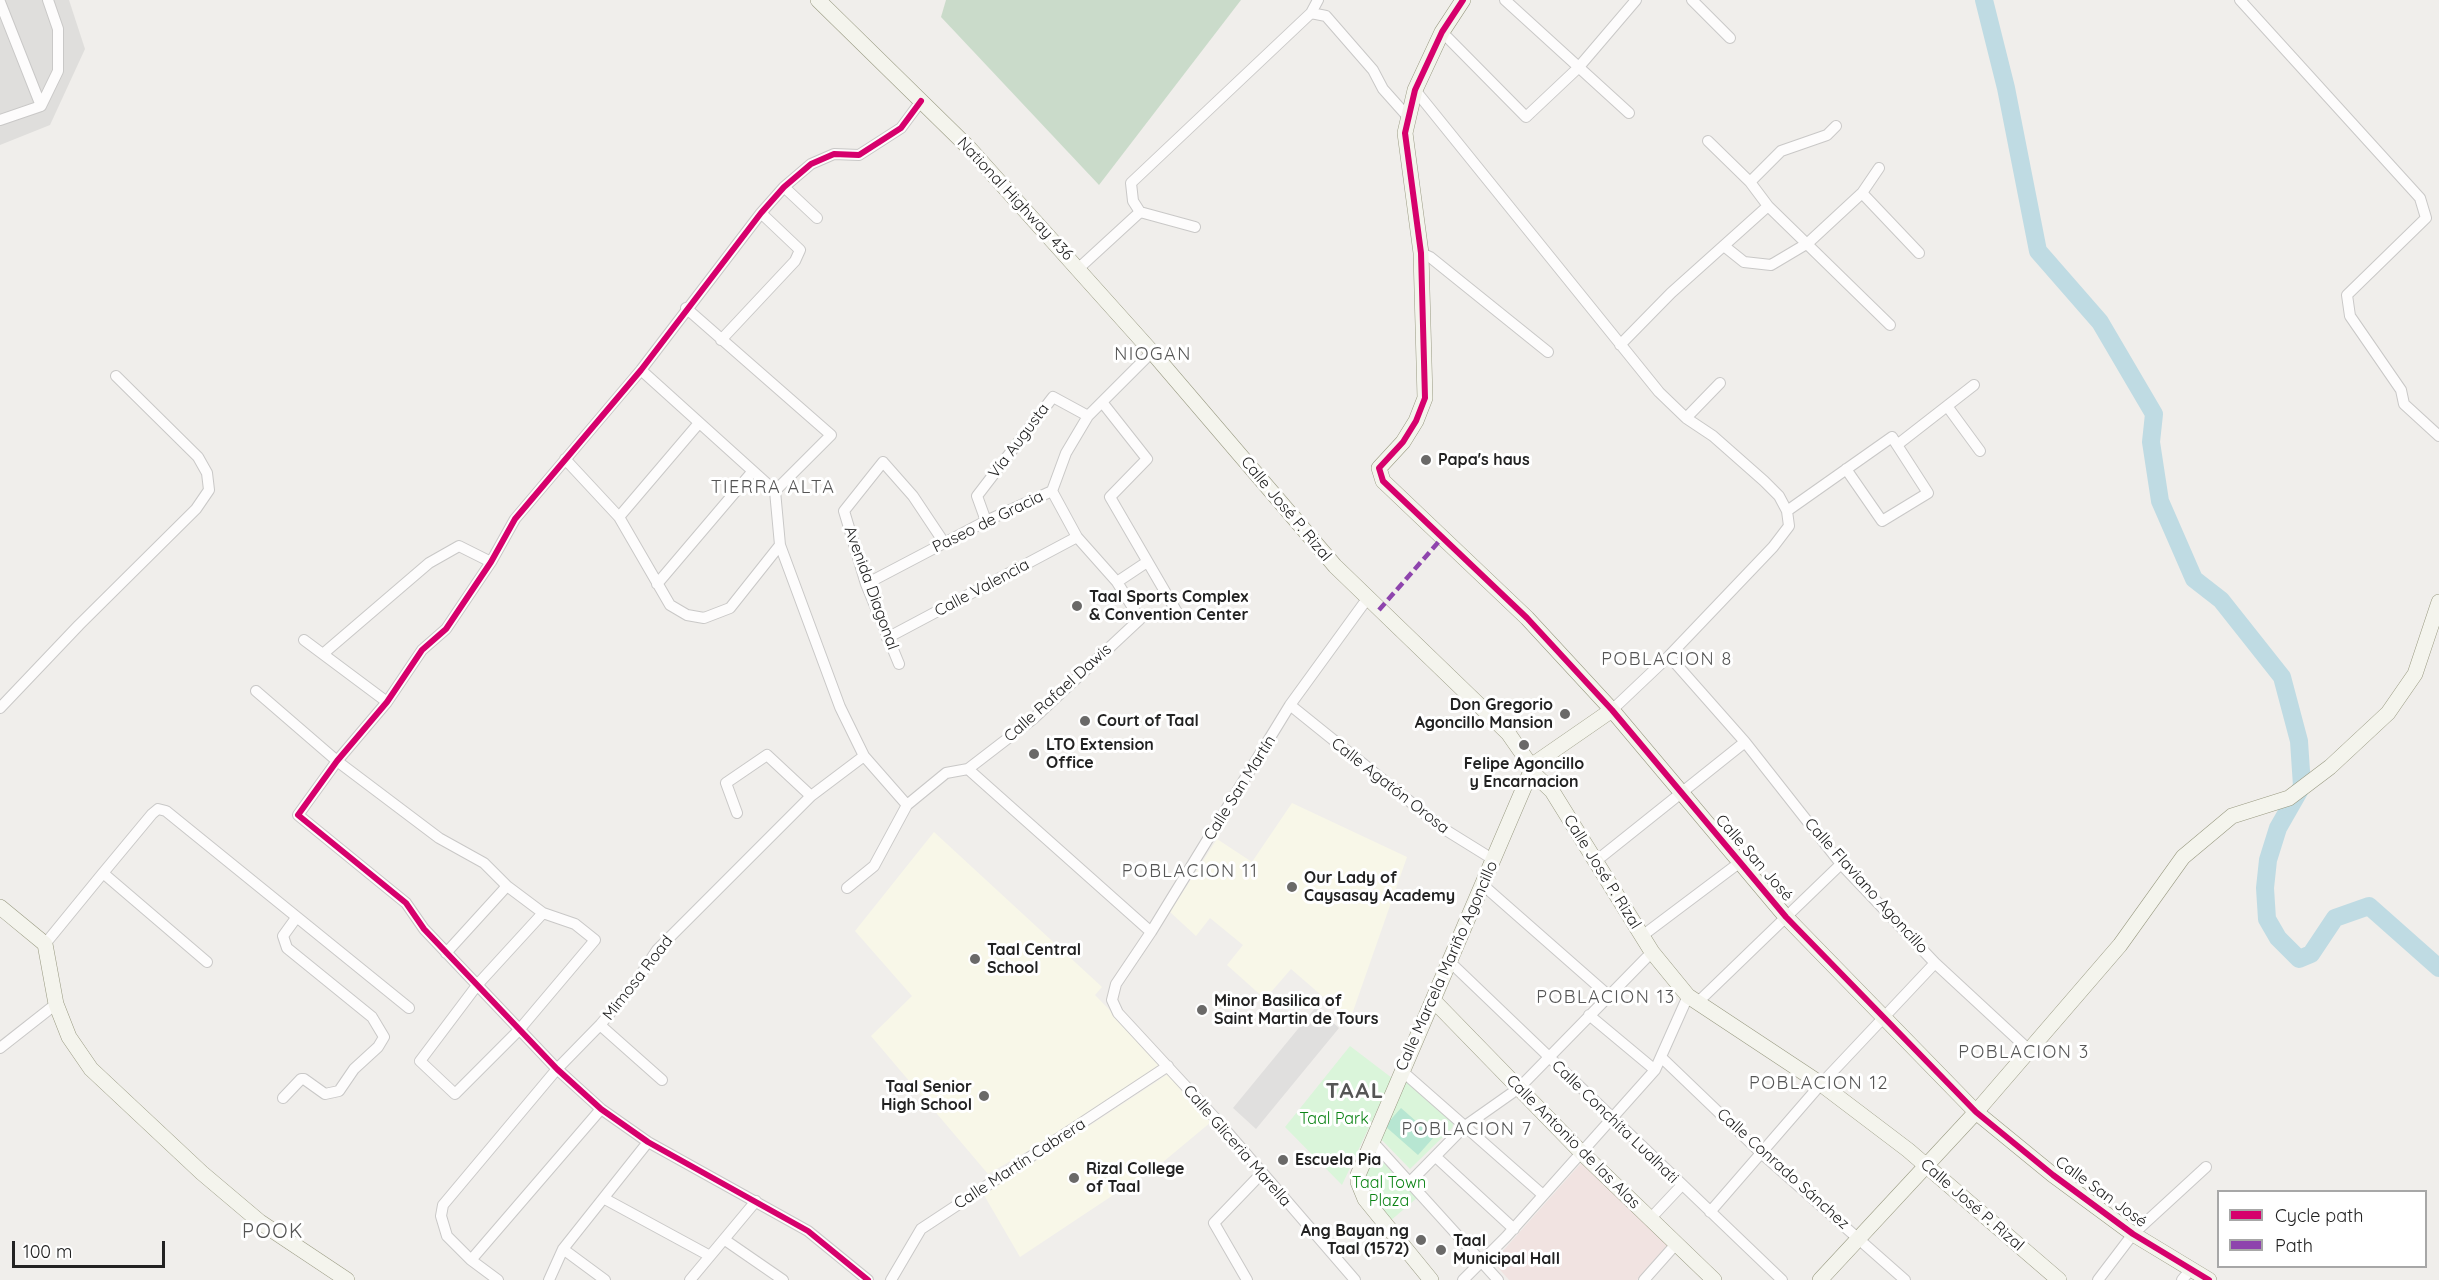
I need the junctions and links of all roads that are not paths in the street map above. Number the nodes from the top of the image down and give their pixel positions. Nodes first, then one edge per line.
1 (48, 0) edge
2 (818, 0) edge
3 (1318, 0) edge
4 (1463, 0) edge
5 (1505, 0) edge
6 (1636, 0) edge
7 (1692, 0) edge
8 (2240, 0) edge
9 (0, 2) edge
10 (1311, 13) junction
11 (1442, 32) junction
12 (1730, 38) dead end
13 (1578, 68) junction
14 (1414, 90) junction
15 (921, 101) junction
16 (41, 106) junction
17 (1629, 113) dead end
18 (1408, 117) junction
19 (0, 120) edge
20 (1836, 126) dead end
21 (1708, 141) dead end
22 (1879, 168) dead end
23 (1750, 182) junction
24 (784, 187) junction
25 (1862, 193) junction
26 (1768, 206) junction
27 (1140, 212) junction
28 (761, 213) junction
29 (817, 218) dead end
30 (1195, 227) dead end
31 (1808, 243) junction
32 (1724, 246) junction
33 (1918, 253) dead end
34 (1421, 254) junction
35 (1079, 268) junction
36 (686, 308) junction
37 (1890, 325) dead end
38 (721, 340) junction
39 (1620, 345) junction
40 (1152, 352) junction
41 (1548, 352) dead end
42 (641, 370) junction
43 (116, 376) dead end
44 (1720, 383) dead end
45 (1974, 385) dead end
46 (1102, 402) junction
47 (1947, 406) junction
48 (1200, 407) joint
49 (1088, 416) junction
50 (1686, 418) junction
51 (699, 423) junction
52 (2439, 436) edge
53 (1897, 445) junction
54 (1980, 451) dead end
55 (565, 459) junction
56 (1846, 469) junction
57 (753, 471) junction
58 (775, 491) junction
59 (1052, 491) junction
60 (1787, 511) junction
61 (619, 517) junction
62 (986, 521) junction
63 (1077, 537) junction
64 (945, 544) junction
65 (780, 545) junction
66 (491, 562) junction
67 (1148, 562) junction
68 (1118, 582) junction
69 (657, 584) junction
70 (866, 584) junction
71 (1367, 598) junction
72 (2439, 603) edge
73 (1179, 614) dead end
74 (887, 638) junction
75 (304, 640) dead end
76 (324, 653) junction
77 (1669, 656) junction
78 (899, 664) dead end
79 (256, 691) dead end
80 (387, 702) junction
81 (1290, 705) junction
82 (0, 708) edge
83 (1612, 710) junction
84 (1745, 742) junction
85 (864, 756) junction
86 (337, 761) junction
87 (968, 769) junction
88 (1531, 769) junction
89 (1680, 791) junction
90 (811, 796) junction
91 (907, 805) junction
92 (737, 813) dead end
93 (1494, 860) junction
94 (1596, 861) junction
95 (1739, 863) junction
96 (1841, 864) junction
97 (103, 873) junction
98 (507, 886) junction
99 (1484, 886) junction
100 (847, 888) dead end
101 (0, 907) edge
102 (543, 913) junction
103 (1786, 916) junction
104 (296, 918) junction
105 (1151, 932) junction
106 (1642, 936) junction
107 (45, 944) junction
108 (1652, 952) junction
109 (446, 953) junction
110 (207, 962) dead end
111 (1450, 963) junction
112 (1935, 963) junction
113 (478, 984) junction
114 (1608, 995) junction
115 (1693, 1000) junction
116 (1434, 1001) junction
117 (56, 1004) junction
118 (409, 1008) dead end
119 (1118, 1014) joint
120 (1589, 1015) junction
121 (1884, 1018) junction
122 (600, 1025) junction
123 (519, 1029) junction
124 (0, 1048) edge
125 (2029, 1050) junction
126 (1548, 1057) junction
127 (1662, 1058) junction
128 (1168, 1066) junction
129 (557, 1069) junction
130 (1655, 1070) junction
131 (1402, 1071) junction
132 (662, 1080) dead end
133 (1821, 1084) junction
134 (1519, 1088) junction
135 (283, 1098) dead end
136 (601, 1109) junction
137 (1976, 1112) junction
138 (1613, 1119) junction
139 (1466, 1126) junction
140 (1372, 1141) junction
141 (648, 1142) junction
142 (1760, 1152) junction
143 (1582, 1153) junction
144 (1436, 1157) junction
145 (1926, 1164) junction
146 (2206, 1167) dead end
147 (1261, 1174) junction
148 (1410, 1182) junction
149 (1681, 1186) junction
150 (1543, 1195) junction
151 (604, 1199) junction
152 (756, 1201) junction
153 (1710, 1212) junction
154 (1650, 1219) junction
155 (1514, 1229) junction
156 (2133, 1234) junction
157 (1860, 1238) junction
158 (725, 1240) junction
159 (1676, 1244) junction
160 (563, 1249) junction
161 (710, 1256) junction
162 (471, 1260) junction
163 (1482, 1262) junction
164 (2186, 1275) edge
165 (346, 1280) edge
166 (498, 1280) edge
167 (549, 1280) edge
168 (605, 1280) edge
169 (690, 1280) edge
170 (783, 1280) edge
171 (868, 1280) edge
172 (891, 1280) edge
173 (1247, 1280) edge
174 (1355, 1280) edge
175 (1431, 1280) edge
176 (1463, 1280) edge
177 (1498, 1280) edge
178 (1644, 1280) edge
179 (1714, 1280) edge
180 (1782, 1280) edge
181 (1820, 1280) edge
182 (1905, 1280) edge
183 (2059, 1280) edge
184 (2098, 1280) edge
185 (2209, 1280) edge

1 - 16 street
2 - 15 street, National Highway 436
3 - 10 street
4 - 11 street
5 - 13 street
6 - 13 street
7 - 12 street
8 - 52 street
9 - 16 street
10 - 18 street
10 - 27 street
11 - 13 street
11 - 14 street
13 - 17 street
14 - 18 street
14 - 39 street
15 - 24 street
15 - 35 street, National Highway 436
16 - 19 street
18 - 34 street
20 - 23 street
21 - 23 street
22 - 25 street
23 - 26 street
24 - 28 street
24 - 29 street
25 - 31 street
25 - 33 street
26 - 31 street
26 - 32 street
27 - 30 street
27 - 35 street
28 - 36 street
28 - 38 street
31 - 32 street
31 - 37 street
32 - 39 street
34 - 41 street
34 - 83 street, Calle San José
35 - 40 street, National Highway 436
36 - 38 street
36 - 42 street
38 - 58 street
39 - 50 street
40 - 46 street, Paseo de Gracia
40 - 48 street, National Highway 436
42 - 51 street
42 - 55 street
43 - 82 street
44 - 50 street
45 - 47 street
46 - 49 street, Paseo de Gracia
46 - 67 street
47 - 53 street
47 - 54 street
48 - 71 street, Calle José P. Rizal
49 - 59 street, Paseo de Gracia
49 - 62 street, Vía Augusta
50 - 60 street
51 - 57 street
51 - 61 street
53 - 56 street
53 - 56 street
55 - 61 street
55 - 66 street
56 - 60 street
57 - 58 street
57 - 69 street
58 - 65 street
59 - 62 street, Paseo de Gracia
59 - 63 street, Calle Rafael Dawis
60 - 77 street
61 - 69 street
62 - 64 street, Paseo de Gracia
63 - 68 street, Calle Rafael Dawis
63 - 74 street, Calle Valencia
64 - 70 street, Paseo de Gracia
64 - 70 street, Avenida Diagonal
65 - 69 street
65 - 85 street
66 - 76 street
66 - 80 street
67 - 68 street
67 - 73 street
68 - 87 street, Calle Rafael Dawis
70 - 74 street, Avenida Diagonal
71 - 81 street, Calle San Martín
71 - 88 street, Calle José P. Rizal
72 - 125 street
74 - 78 street, Avenida Diagonal
75 - 76 street
76 - 80 street
77 - 83 street
77 - 84 street, Calle Flaviano Agoncillo
79 - 86 street
80 - 86 street
81 - 93 street, Calle Agatón Orosa
81 - 105 street, Calle San Martín
83 - 88 street
83 - 89 street, Calle San José
84 - 89 street
84 - 96 street, Calle Flaviano Agoncillo
85 - 90 street, Mimosa Road
85 - 91 street
86 - 98 street
86 - 109 street
87 - 91 street
87 - 105 street
88 - 93 street, Calle Marcela Mariño Agoncillo
88 - 94 street, Calle José P. Rizal
89 - 94 street
89 - 95 street, Calle San José
90 - 92 street
90 - 122 street, Mimosa Road
91 - 100 street
93 - 99 street, Calle Marcela Mariño Agoncillo
94 - 106 street, Calle José P. Rizal
95 - 103 street, Calle San José
95 - 106 street
96 - 103 street
96 - 112 street, Calle Flaviano Agoncillo
97 - 104 street
97 - 107 street
97 - 110 street
98 - 102 street
98 - 109 street
99 - 111 street, Calle Marcela Mariño Agoncillo
99 - 114 street
101 - 107 street
102 - 113 street
102 - 123 street
103 - 115 street
103 - 121 street, Calle San José
104 - 118 street
104 - 135 street
105 - 119 street, Calle San Martín
106 - 108 street, Calle José P. Rizal
107 - 117 street
108 - 114 street
108 - 115 street, Calle José P. Rizal
109 - 113 street
111 - 116 street, Calle Marcela Mariño Agoncillo
111 - 126 street, Calle Conchita Lualhati
112 - 121 street
112 - 125 street, Calle Flaviano Agoncillo
113 - 123 street
113 - 123 street
114 - 120 street
115 - 127 street
115 - 133 street, Calle José P. Rizal
116 - 131 street, Calle Marcela Mariño Agoncillo
116 - 134 street, Calle Antonio de las Alas
117 - 124 street
117 - 165 street
119 - 128 street, Calle Gliceria Marella
120 - 126 street
120 - 130 street
121 - 133 street
121 - 137 street, Calle San José
122 - 129 street, Mimosa Road
122 - 132 street
123 - 129 street
125 - 137 street
126 - 134 street
126 - 138 street, Calle Conchita Lualhati
127 - 130 street
127 - 142 street, Calle Conrado Sánchez
128 - 147 street, Calle Gliceria Marella
128 - 172 street, Calle Martín Cabrera
129 - 136 street
129 - 162 street, Mimosa Road
130 - 138 street
131 - 139 street
131 - 140 street, Calle Marcela Mariño Agoncillo
133 - 142 street
133 - 145 street, Calle José P. Rizal
134 - 139 street
134 - 143 street, Calle Antonio de las Alas
136 - 141 street
136 - 162 street
137 - 145 street
137 - 156 street, Calle San José
138 - 143 street
138 - 149 street, Calle Conchita Lualhati
139 - 144 street
139 - 150 street
140 - 148 street
140 - 175 street, Calle Marcela Mariño Agoncillo
141 - 151 street
141 - 152 street
142 - 153 street
142 - 157 street, Calle Conrado Sánchez
143 - 150 street
143 - 154 street, Calle Antonio de las Alas
144 - 148 street
144 - 155 street
145 - 157 street
145 - 183 street, Calle José P. Rizal
146 - 156 street
147 - 173 street
147 - 174 street, Calle Gliceria Marella
148 - 163 street
149 - 153 street, Calle Conchita Lualhati
149 - 154 street
150 - 155 street
151 - 160 street
151 - 161 street
152 - 158 street
152 - 171 street
153 - 180 street, Calle Conchita Lualhati
154 - 159 street, Calle Antonio de las Alas
155 - 163 street
156 - 164 street, Calle San José
156 - 184 street
157 - 181 street
157 - 182 street, Calle Conrado Sánchez
158 - 161 street
158 - 170 street
159 - 178 street
159 - 179 street, Calle Antonio de las Alas
160 - 167 street
160 - 168 street
161 - 169 street
162 - 166 street
163 - 176 street
163 - 177 street
164 - 185 street, Calle San José

